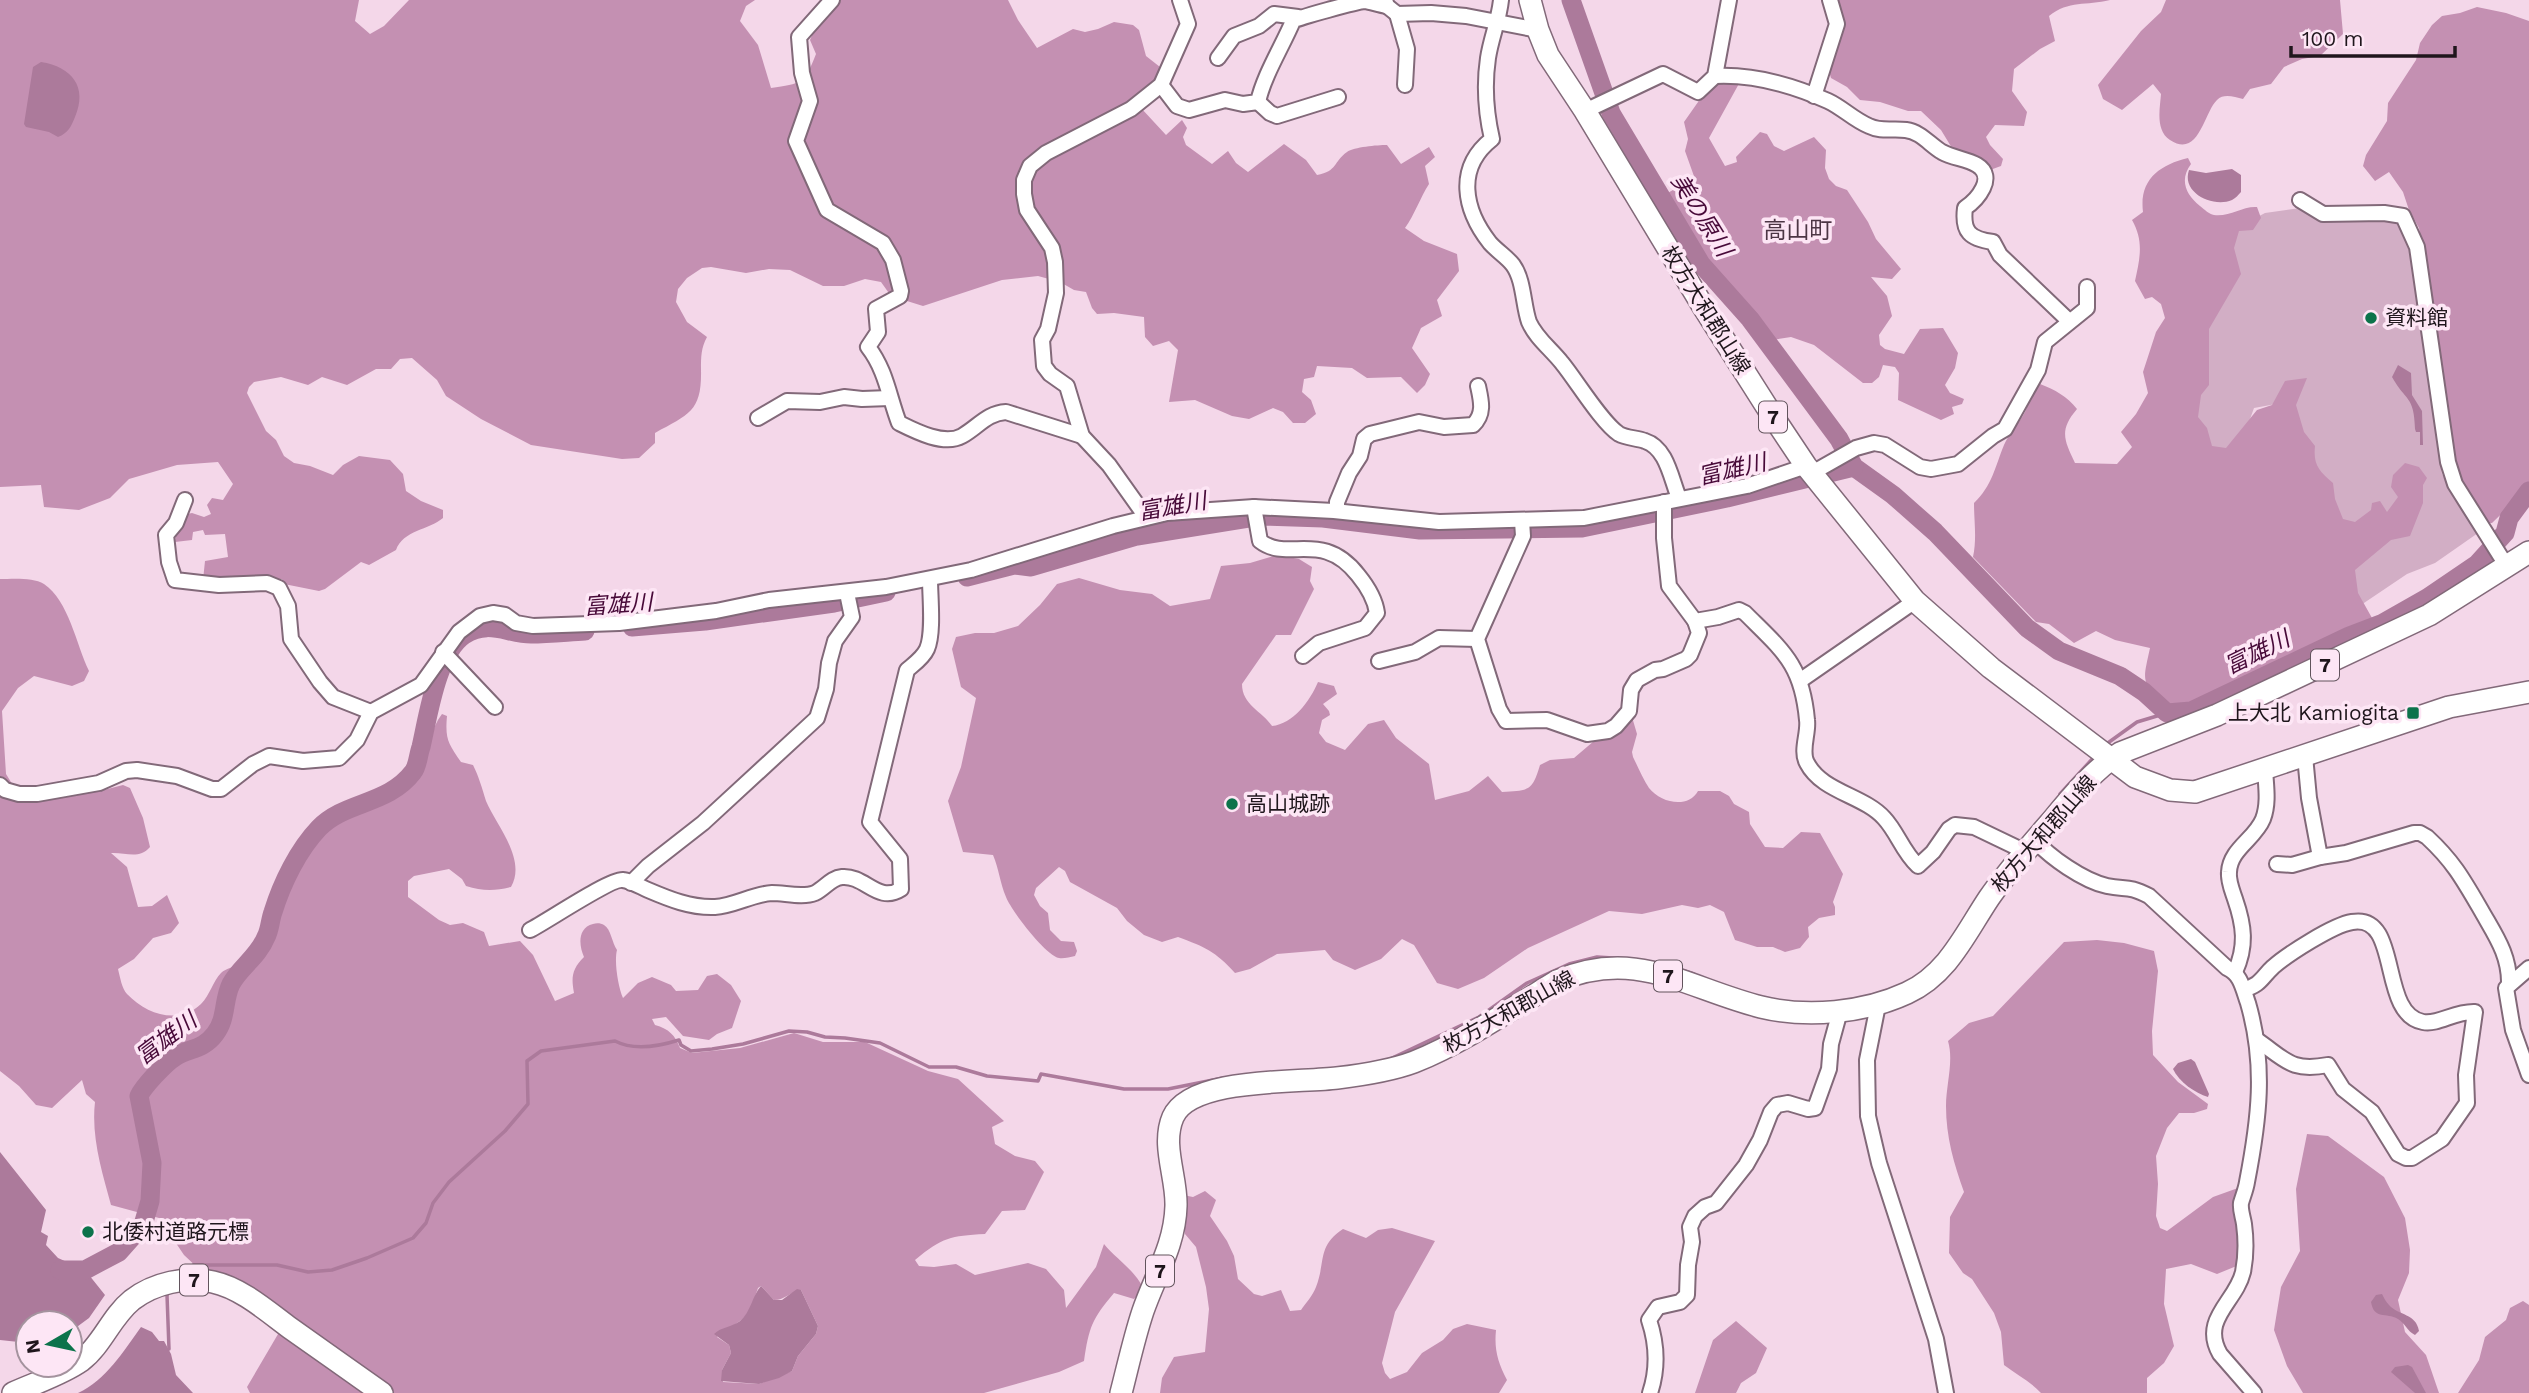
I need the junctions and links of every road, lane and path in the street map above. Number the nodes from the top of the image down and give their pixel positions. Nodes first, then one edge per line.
1 (832, 0) edge
2 (1180, 0) edge
3 (1502, 0) edge
4 (1530, 0) edge
5 (1729, 0) edge
6 (1830, 0) edge
7 (1390, 7) edge
8 (1298, 17) junction
9 (1499, 22) junction
10 (1538, 30) junction
11 (1218, 58) dead end
12 (1715, 76) junction
13 (1161, 85) junction
14 (1405, 85) dead end
15 (1814, 96) junction
16 (1338, 97) dead end
17 (1258, 102) junction
18 (1591, 107) junction
19 (2300, 200) dead end
20 (2087, 287) dead end
21 (2069, 321) junction
22 (1478, 386) dead end
23 (890, 398) junction
24 (758, 418) dead end
25 (1082, 436) junction
26 (1809, 469) junction
27 (185, 499) dead end
28 (1672, 500) junction
29 (1254, 507) junction
30 (1337, 511) junction
31 (1146, 517) junction
32 (1522, 521) junction
33 (2529, 552) edge
34 (2503, 561) junction
35 (930, 579) junction
36 (848, 599) junction
37 (1915, 601) junction
38 (1695, 621) junction
39 (1478, 639) junction
40 (443, 652) junction
41 (1303, 656) dead end
42 (1379, 661) dead end
43 (1801, 680) junction
44 (2529, 692) edge
45 (495, 707) dead end
46 (371, 712) junction
47 (2305, 756) junction
48 (2111, 759) junction
49 (2265, 770) junction
50 (0, 785) edge
51 (2029, 845) junction
52 (2320, 857) junction
53 (2277, 864) dead end
54 (631, 883) junction
55 (530, 930) dead end
56 (2529, 968) edge
57 (2235, 972) junction
58 (2509, 985) junction
59 (2244, 989) junction
60 (1878, 1005) junction
61 (1840, 1011) junction
62 (2258, 1040) junction
63 (2529, 1074) edge
64 (13, 1393) edge
65 (382, 1393) edge
66 (1121, 1393) edge
67 (1650, 1393) edge
68 (1946, 1393) edge
69 (2254, 1393) edge

1 - 23 street
2 - 13 street
3 - 9 street
4 - 10 main road, 枚方大和郡山線 / 7
5 - 12 street
6 - 15 street
7 - 8 street
7 - 9 street
7 - 14 street
8 - 11 street
8 - 17 street
9 - 10 street
9 - 28 street
10 - 18 main road, 枚方大和郡山線 / 7
12 - 15 street
12 - 18 street
13 - 17 street
13 - 25 street
15 - 21 street
16 - 17 street
18 - 26 main road, 枚方大和郡山線 / 7
19 - 34 street
20 - 21 street
21 - 26 street
22 - 30 street
23 - 24 street
23 - 25 street
25 - 31 street
26 - 28 street
26 - 37 main road, 枚方大和郡山線 / 7
27 - 46 street
28 - 32 street
28 - 38 street
29 - 30 street
29 - 31 street
29 - 41 street
30 - 32 street
31 - 35 street
32 - 39 street
33 - 34 main road, 枚方大和郡山線 / 7
34 - 48 main road, 枚方大和郡山線 / 7
35 - 36 street
35 - 54 street
36 - 40 street
36 - 54 street
37 - 43 street
37 - 48 main road, 枚方大和郡山線 / 7
38 - 39 street
38 - 43 street
39 - 42 street
40 - 45 street
40 - 46 street
43 - 51 street
44 - 47 main road, 枚方大和郡山線 / 7
46 - 50 street
47 - 49 main road, 枚方大和郡山線 / 7
47 - 52 street
48 - 49 main road, 枚方大和郡山線 / 7
48 - 51 main road, 枚方大和郡山線 / 7
49 - 57 street
51 - 57 street
51 - 60 main road, 枚方大和郡山線 / 7
52 - 53 street
52 - 58 street
54 - 55 street
56 - 58 street
57 - 59 street
58 - 63 street
59 - 62 street
59 - 62 street
60 - 61 main road, 枚方大和郡山線 / 7
60 - 68 street
61 - 66 main road, 枚方大和郡山線 / 7
61 - 67 street
62 - 69 street
64 - 65 main road, 7

